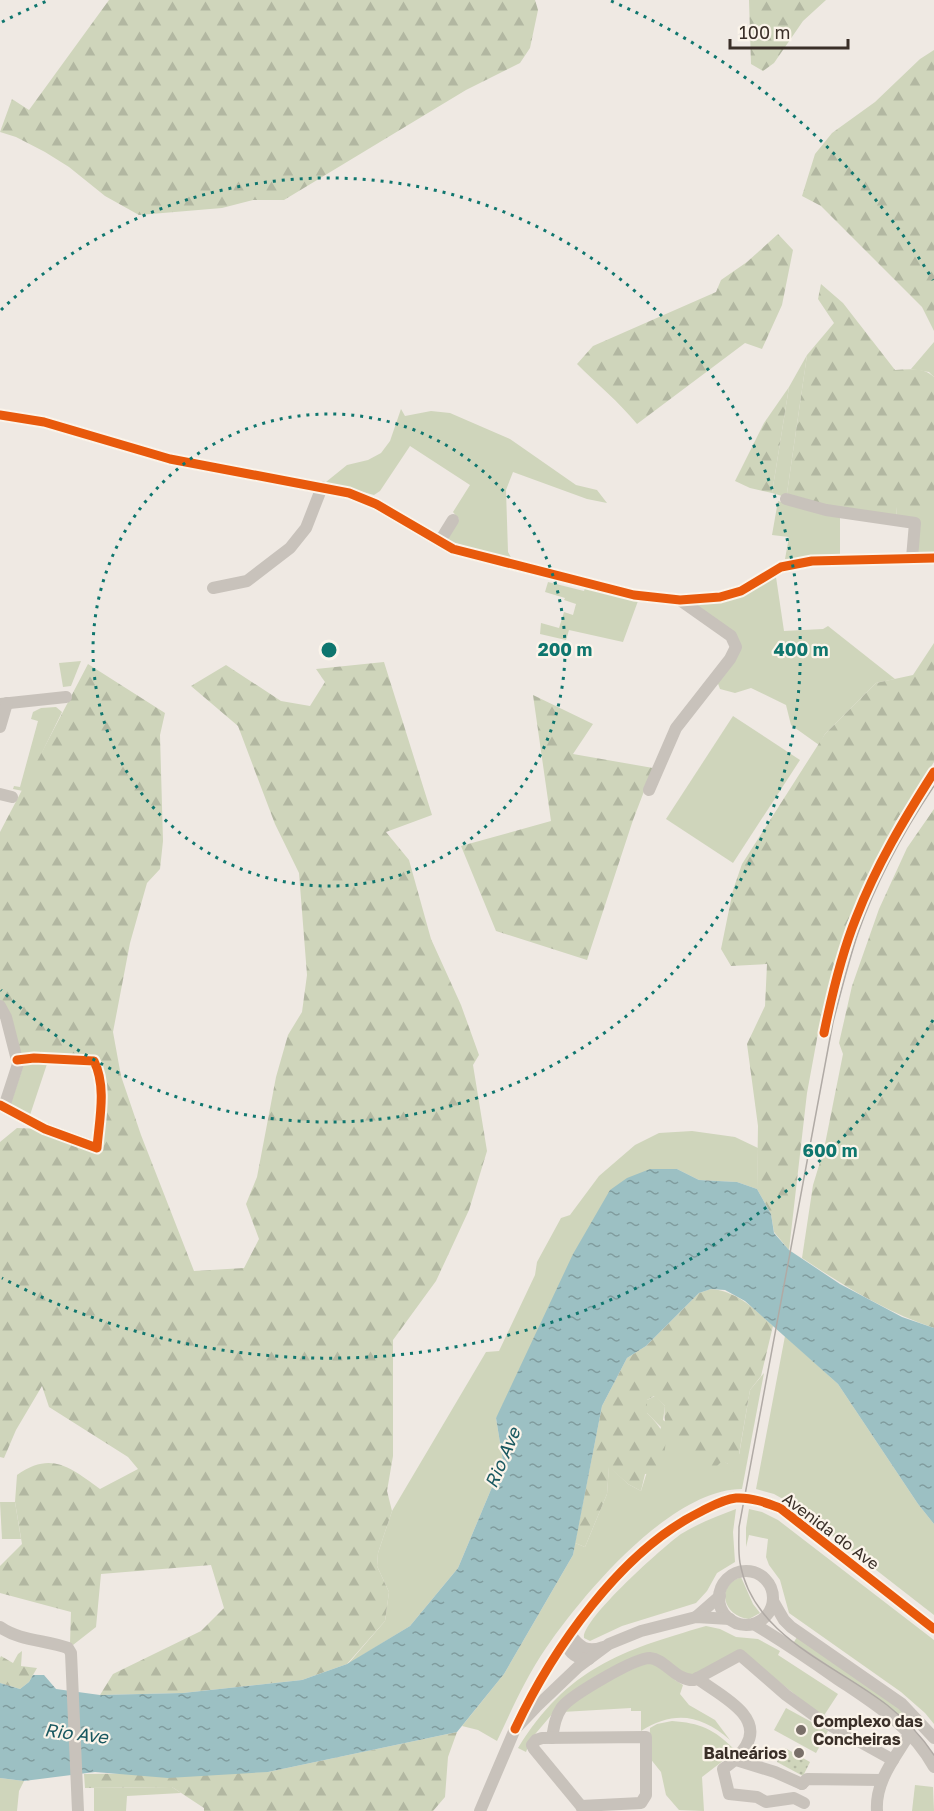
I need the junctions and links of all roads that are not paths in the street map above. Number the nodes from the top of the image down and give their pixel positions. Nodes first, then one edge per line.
1 (0, 415) edge
2 (322, 487) junction
3 (786, 499) dead end
4 (453, 520) dead end
5 (440, 541) junction
6 (912, 558) junction
7 (934, 558) edge
8 (213, 588) dead end
9 (680, 600) junction
10 (66, 697) dead end
11 (4, 703) edge
12 (0, 727) edge
13 (934, 772) edge
14 (649, 790) dead end
15 (0, 1006) edge
16 (824, 1033) dead end
17 (17, 1060) junction
18 (2, 1106) edge
19 (720, 1596) junction
20 (773, 1601) junction
21 (696, 1617) junction
22 (730, 1619) junction
23 (754, 1624) junction
24 (0, 1626) edge
25 (934, 1629) edge
26 (567, 1638) junction
27 (609, 1644) junction
28 (589, 1659) junction
29 (697, 1678) junction
30 (515, 1729) junction
31 (910, 1733) junction
32 (552, 1738) junction
33 (934, 1738) edge
34 (736, 1760) junction
35 (893, 1760) junction
36 (934, 1767) edge
37 (881, 1780) junction
38 (802, 1784) junction
39 (804, 1807) edge
40 (582, 1809) edge
41 (78, 1811) edge
42 (480, 1811) edge
43 (877, 1811) edge

1 - 2 street
2 - 5 street
2 - 8 street
3 - 6 street
4 - 5 street
5 - 9 street
6 - 7 street
6 - 9 street
9 - 14 street
10 - 11 street
11 - 12 street
13 - 16 street
15 - 17 street
17 - 18 street
17 - 18 street
19 - 20 street
19 - 21 street
19 - 22 street
20 - 23 street
20 - 33 street
21 - 22 street
21 - 27 street
22 - 23 street
23 - 31 street
24 - 41 street
25 - 26 street, Avenida do Ave
26 - 27 street
26 - 28 street
26 - 30 street, Avenida do Ave
27 - 28 street
28 - 30 street
29 - 32 street
29 - 34 street
29 - 35 street
30 - 42 street, Avenida do Ave
31 - 35 street
31 - 36 street
32 - 40 street
32 - 40 street
34 - 38 street
34 - 39 street
35 - 37 street
37 - 38 street
37 - 43 street
38 - 39 street

